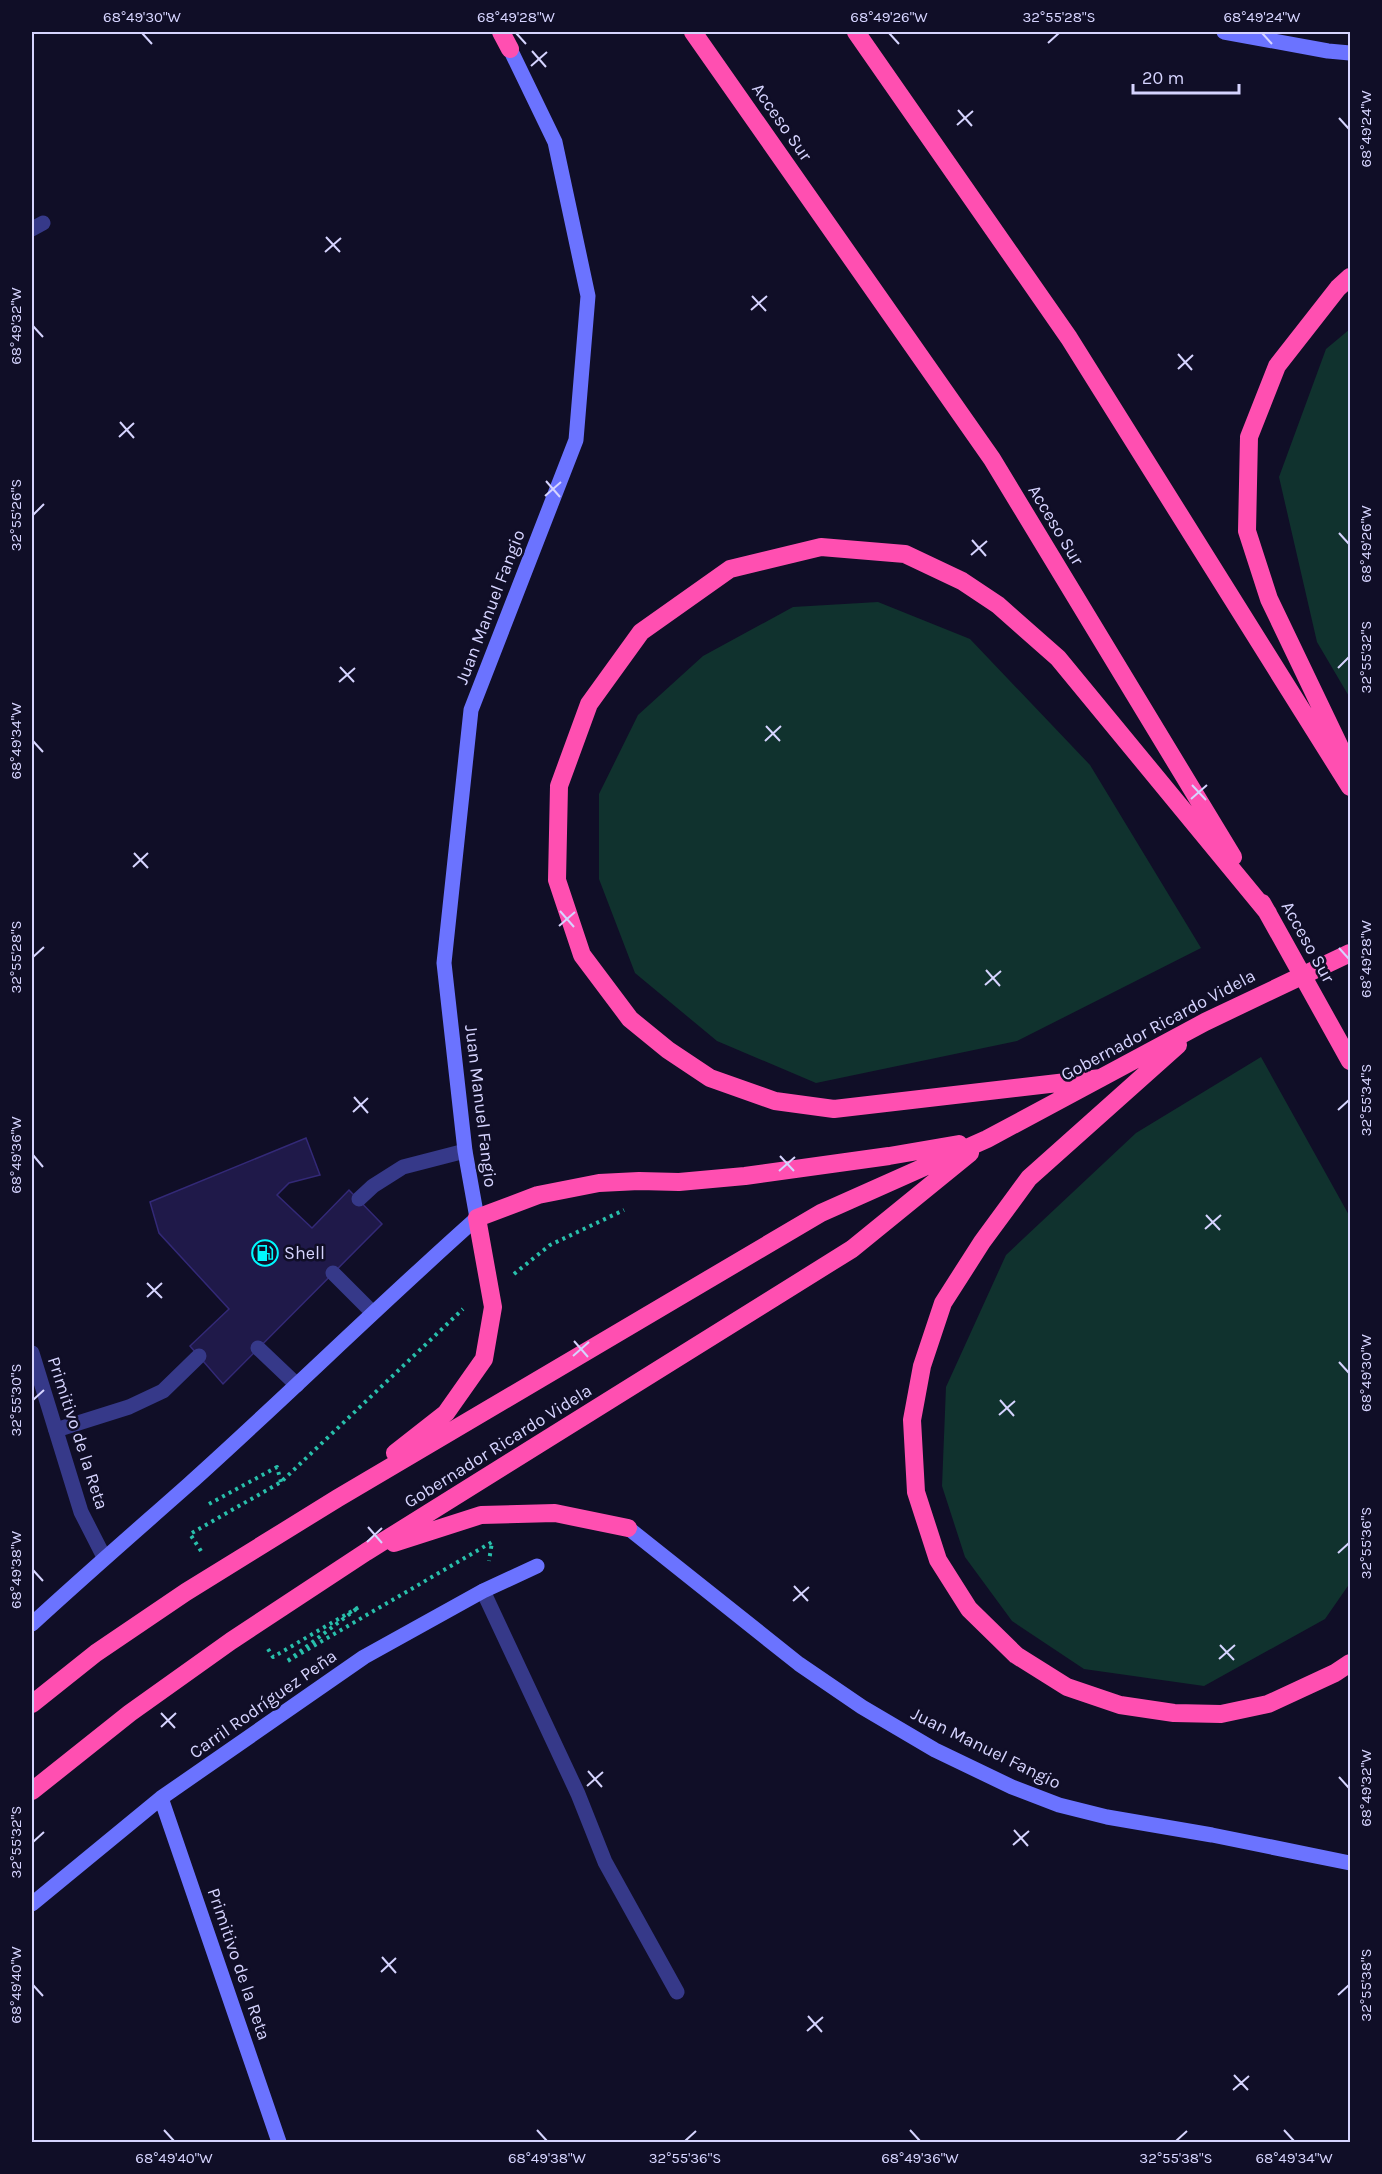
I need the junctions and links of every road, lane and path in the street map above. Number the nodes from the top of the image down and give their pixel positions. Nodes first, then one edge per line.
1 (496, 32) edge
2 (501, 32) edge
3 (693, 32) edge
4 (856, 32) edge
5 (1224, 32) edge
6 (510, 49) junction
7 (1350, 53) edge
8 (1350, 277) edge
9 (1350, 768) edge
10 (1350, 787) edge
11 (1268, 913) junction
12 (1350, 953) edge
13 (1205, 1022) junction
14 (1350, 1061) edge
15 (1101, 1078) junction
16 (987, 1139) junction
17 (465, 1151) junction
18 (359, 1199) dead end
19 (477, 1218) junction
20 (333, 1273) dead end
21 (372, 1312) junction
22 (258, 1348) dead end
23 (32, 1353) edge
24 (199, 1356) dead end
25 (297, 1384) junction
26 (56, 1430) junction
27 (281, 1482) dead end
28 (188, 1485) junction
29 (338, 1498) junction
30 (628, 1528) joint
31 (366, 1552) junction
32 (104, 1557) junction
33 (537, 1566) dead end
34 (483, 1591) junction
35 (357, 1621) dead end
36 (32, 1624) edge
37 (1350, 1663) edge
38 (32, 1704) edge
39 (32, 1791) edge
40 (161, 1798) junction
41 (1350, 1863) edge
42 (32, 1904) edge
43 (677, 1992) dead end
44 (279, 2142) edge

1 - 6 street, Juan Manuel Fangio
2 - 6 highway
3 - 11 highway, Acceso Sur
4 - 10 highway
5 - 7 main road
6 - 17 main road, Juan Manuel Fangio
8 - 9 highway
11 - 14 highway, Acceso Sur
11 - 15 highway
12 - 13 highway, Gobernador Ricardo Videla
13 - 15 highway, Gobernador Ricardo Videla
13 - 37 highway
15 - 16 highway, Gobernador Ricardo Videla
16 - 19 highway
16 - 29 highway, Gobernador Ricardo Videla
16 - 31 highway, Gobernador Ricardo Videla
17 - 18 street
17 - 19 main road, Juan Manuel Fangio
19 - 21 main road
19 - 29 highway
20 - 21 street
21 - 25 main road
22 - 25 street
23 - 26 street, Primitivo de la Reta
24 - 26 street
25 - 28 main road
26 - 32 street, Primitivo de la Reta
27 - 28 path
28 - 32 main road
29 - 38 highway, Gobernador Ricardo Videla
30 - 31 highway
30 - 41 main road, Juan Manuel Fangio
31 - 39 highway, Gobernador Ricardo Videla
32 - 36 main road
33 - 34 main road, Carril Rodríguez Peña
34 - 35 path
34 - 40 main road, Carril Rodríguez Peña
34 - 43 street
40 - 42 main road, Carril Rodríguez Peña
40 - 44 main road, Primitivo de la Reta

